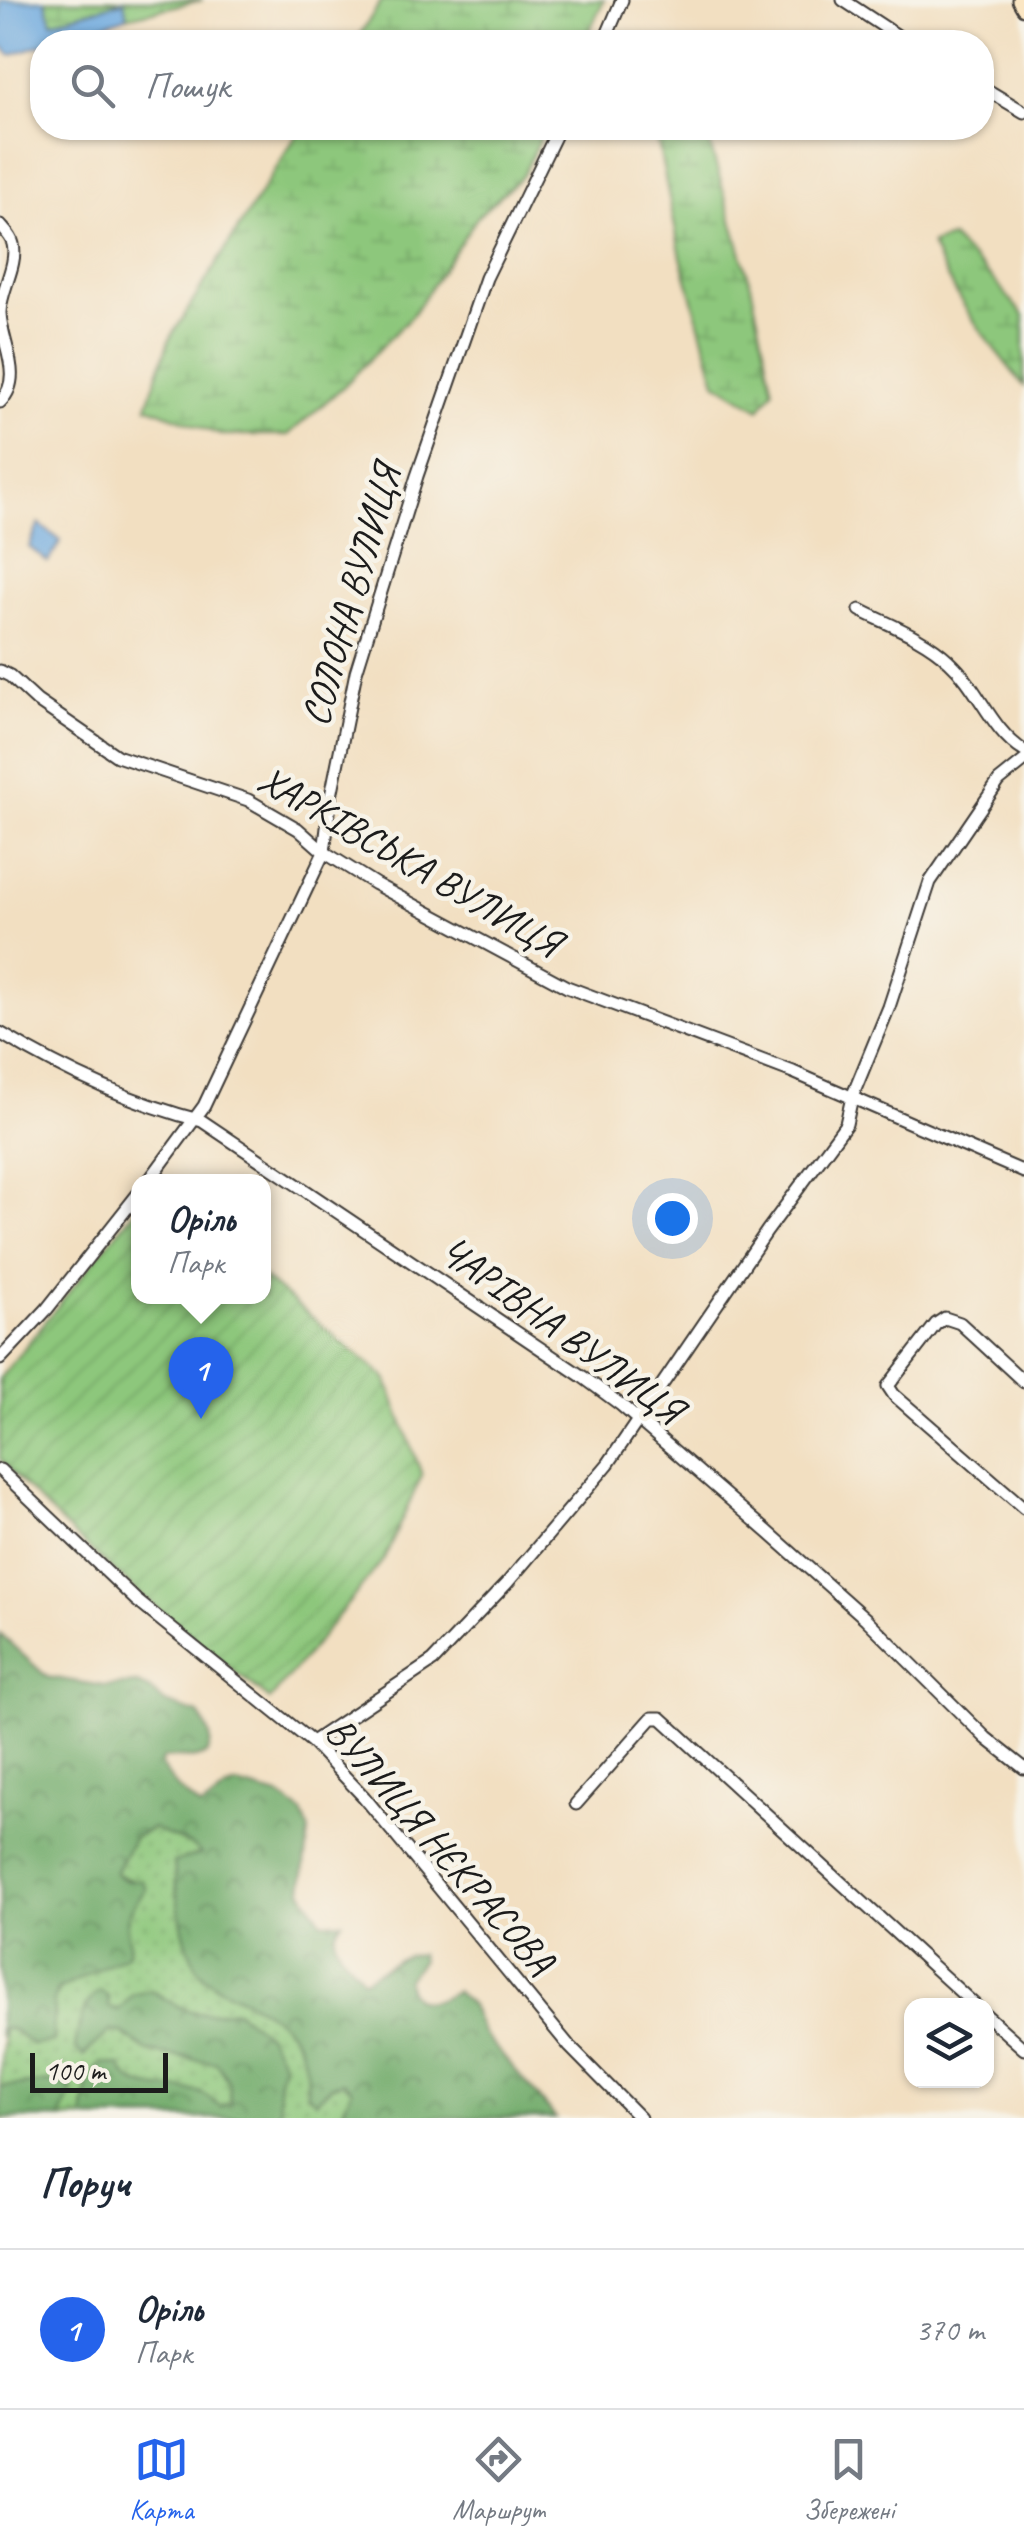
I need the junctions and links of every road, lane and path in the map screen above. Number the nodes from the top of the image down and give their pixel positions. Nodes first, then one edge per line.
1 (622, 0) edge
2 (843, 0) edge
3 (1020, 0) edge
4 (1024, 7) edge
5 (609, 30) edge
6 (889, 30) edge
7 (994, 94) edge
8 (1024, 112) edge
9 (554, 140) edge
10 (0, 225) edge
11 (0, 402) edge
12 (860, 610) dead end
13 (0, 672) edge
14 (1024, 751) edge
15 (1024, 761) edge
16 (324, 852) junction
17 (0, 1033) edge
18 (852, 1098) junction
19 (195, 1119) junction
20 (1024, 1172) edge
21 (154, 1174) edge
22 (131, 1203) edge
23 (0, 1359) edge
24 (1024, 1382) edge
25 (637, 1418) junction
26 (0, 1470) edge
27 (1024, 1508) edge
28 (312, 1742) junction
29 (1024, 1768) edge
30 (576, 1804) dead end
31 (967, 1998) edge
32 (994, 2022) edge
33 (1024, 2049) edge
34 (640, 2118) edge

1 - 5 street
2 - 6 street
3 - 4 main road
7 - 8 street
9 - 16 street, СОЛОНА ВУЛИЦЯ
10 - 11 street
12 - 14 street
13 - 16 street, ХАРКІВСЬКА ВУЛИЦЯ
15 - 18 street
16 - 18 street, ХАРКІВСЬКА ВУЛИЦЯ
16 - 19 street, СОЛОНА ВУЛИЦЯ
17 - 19 street, ЧАРІВНА ВУЛИЦЯ
18 - 20 street, ХАРКІВСЬКА ВУЛИЦЯ
18 - 25 street
19 - 21 street, СОЛОНА ВУЛИЦЯ
19 - 25 street, ЧАРІВНА ВУЛИЦЯ
22 - 23 street
24 - 27 street
25 - 28 street
25 - 29 street, ЧАРІВНА ВУЛИЦЯ
26 - 28 street, ВУЛИЦЯ НЄКРАСОВА
28 - 34 street, ВУЛИЦЯ НЄКРАСОВА
30 - 31 street
32 - 33 street

